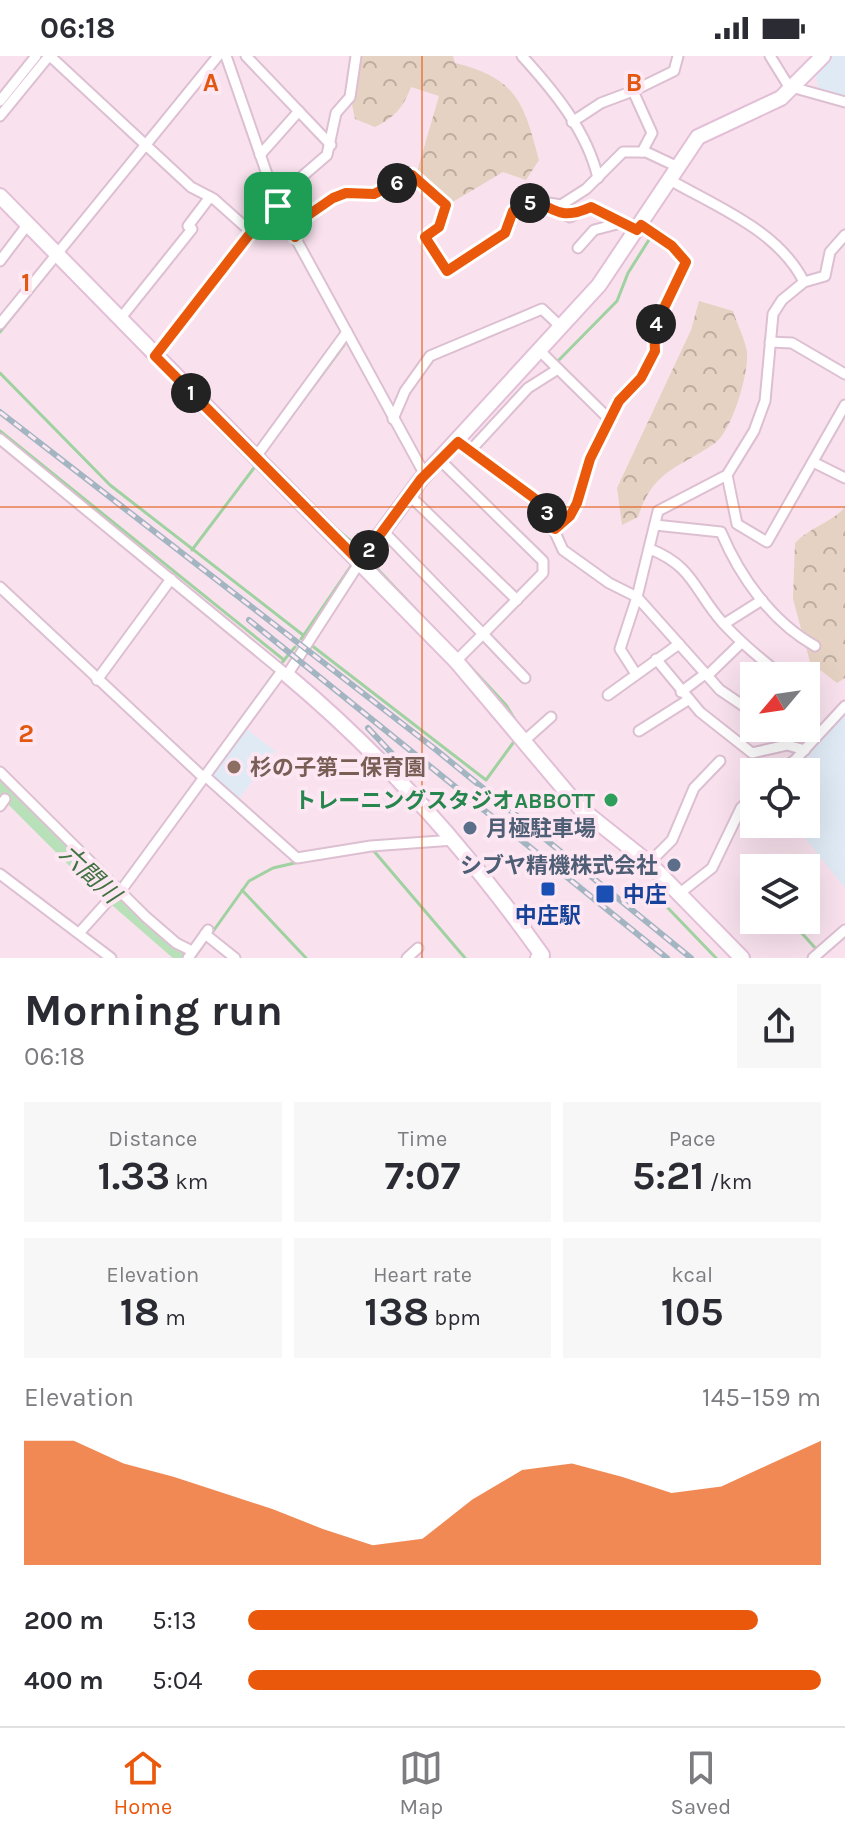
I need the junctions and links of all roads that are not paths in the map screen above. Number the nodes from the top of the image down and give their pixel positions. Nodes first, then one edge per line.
1 (36, 56) edge
2 (49, 56) edge
3 (218, 56) edge
4 (226, 56) edge
5 (246, 56) edge
6 (356, 56) edge
7 (522, 56) edge
8 (678, 56) edge
9 (770, 56) edge
10 (823, 56) edge
11 (793, 89) junction
12 (633, 91) junction
13 (0, 101) edge
14 (845, 102) edge
15 (299, 111) junction
16 (0, 116) edge
17 (572, 122) junction
18 (147, 142) junction
19 (331, 145) junction
20 (642, 152) junction
21 (260, 155) junction
22 (674, 173) junction
23 (598, 178) junction
24 (0, 196) edge
25 (210, 197) junction
26 (536, 201) junction
27 (277, 203) junction
28 (28, 224) junction
29 (634, 227) junction
30 (251, 232) junction
31 (845, 235) edge
32 (295, 237) junction
33 (578, 248) dead end
34 (58, 253) junction
35 (0, 261) edge
36 (804, 282) junction
37 (122, 316) junction
38 (0, 324) edge
39 (561, 327) junction
40 (347, 332) junction
41 (770, 342) junction
42 (540, 351) junction
43 (158, 353) junction
44 (556, 366) junction
45 (845, 374) edge
46 (845, 405) edge
47 (393, 419) junction
48 (609, 419) junction
49 (0, 439) edge
50 (463, 447) junction
51 (258, 457) junction
52 (441, 461) junction
53 (813, 462) junction
54 (421, 472) junction
55 (727, 475) junction
56 (845, 478) edge
57 (409, 495) junction
58 (655, 525) junction
59 (555, 529) junction
60 (383, 531) junction
61 (650, 549) junction
62 (360, 558) junction
63 (171, 579) junction
64 (0, 587) edge
65 (637, 597) junction
66 (517, 600) junction
67 (762, 600) junction
68 (724, 624) junction
69 (483, 634) junction
70 (741, 643) junction
71 (679, 644) junction
72 (815, 646) dead end
73 (459, 658) junction
74 (656, 659) junction
75 (765, 662) edge
76 (282, 670) junction
77 (636, 674) junction
78 (706, 675) junction
79 (99, 677) junction
80 (525, 678) dead end
81 (608, 695) dead end
82 (685, 696) junction
83 (740, 704) edge
84 (845, 706) edge
85 (551, 717) dead end
86 (639, 731) dead end
87 (524, 741) junction
88 (805, 750) junction
89 (795, 758) edge
90 (720, 761) dead end
91 (0, 772) edge
92 (203, 775) junction
93 (740, 810) edge
94 (454, 840) junction
95 (649, 863) junction
96 (0, 874) edge
97 (118, 890) junction
98 (680, 893) junction
99 (107, 902) dead end
100 (845, 930) edge
101 (80, 932) junction
102 (418, 948) dead end
103 (190, 954) edge
104 (818, 954) edge
105 (541, 957) edge
106 (111, 958) edge
107 (235, 958) edge
108 (407, 958) edge
109 (742, 958) edge

1 - 13 street
2 - 16 street
2 - 18 street
3 - 18 street
4 - 21 street
5 - 15 street
6 - 19 street
7 - 17 street
8 - 12 street
9 - 11 street
10 - 11 street
11 - 14 street
11 - 22 street
12 - 17 street
12 - 20 street
15 - 19 street
15 - 21 street
17 - 23 street
18 - 25 street
18 - 34 street
19 - 27 street
20 - 22 street
20 - 23 street
21 - 27 street
22 - 29 street
22 - 36 street
23 - 26 street
24 - 28 street
25 - 30 street
25 - 37 street
26 - 29 street
26 - 32 street
27 - 30 street
27 - 32 street
28 - 34 street
28 - 35 street
29 - 33 street
29 - 39 street
29 - 48 street
30 - 43 street
31 - 36 street
32 - 40 street
34 - 37 street
34 - 38 street
36 - 41 street
37 - 43 street
39 - 42 street
39 - 47 street
40 - 47 street
40 - 51 street
41 - 45 street
41 - 55 street
42 - 44 street
42 - 50 street
43 - 51 street
44 - 48 street
44 - 50 street
46 - 53 street
47 - 54 street
48 - 59 street
49 - 63 street
50 - 52 street
50 - 59 street
51 - 62 street
52 - 54 street
52 - 66 street
53 - 55 street
53 - 56 street
54 - 57 street
55 - 58 street
57 - 60 street
57 - 66 street
58 - 61 street
58 - 67 street
59 - 65 street
60 - 62 street
60 - 69 street
61 - 65 street
61 - 68 street
62 - 73 street
62 - 76 street
63 - 76 street
63 - 79 street
64 - 79 street
65 - 71 street
65 - 77 street
66 - 69 street
67 - 68 street
67 - 72 street
68 - 70 street
69 - 73 street
69 - 80 street
70 - 75 street
70 - 78 street
71 - 74 street
71 - 78 street
73 - 87 street
74 - 77 street
74 - 82 street
76 - 92 street
76 - 94 street
77 - 81 street
78 - 82 street
78 - 83 street
79 - 92 street
82 - 86 street
82 - 88 street
84 - 88 street
85 - 87 street
87 - 95 street
88 - 89 street
90 - 95 street
91 - 97 street
92 - 94 street
92 - 97 street
93 - 98 street
94 - 105 street
95 - 98 street
96 - 101 street
97 - 103 street
98 - 109 street
99 - 101 street
100 - 104 street
101 - 106 street
102 - 108 street
103 - 107 street

